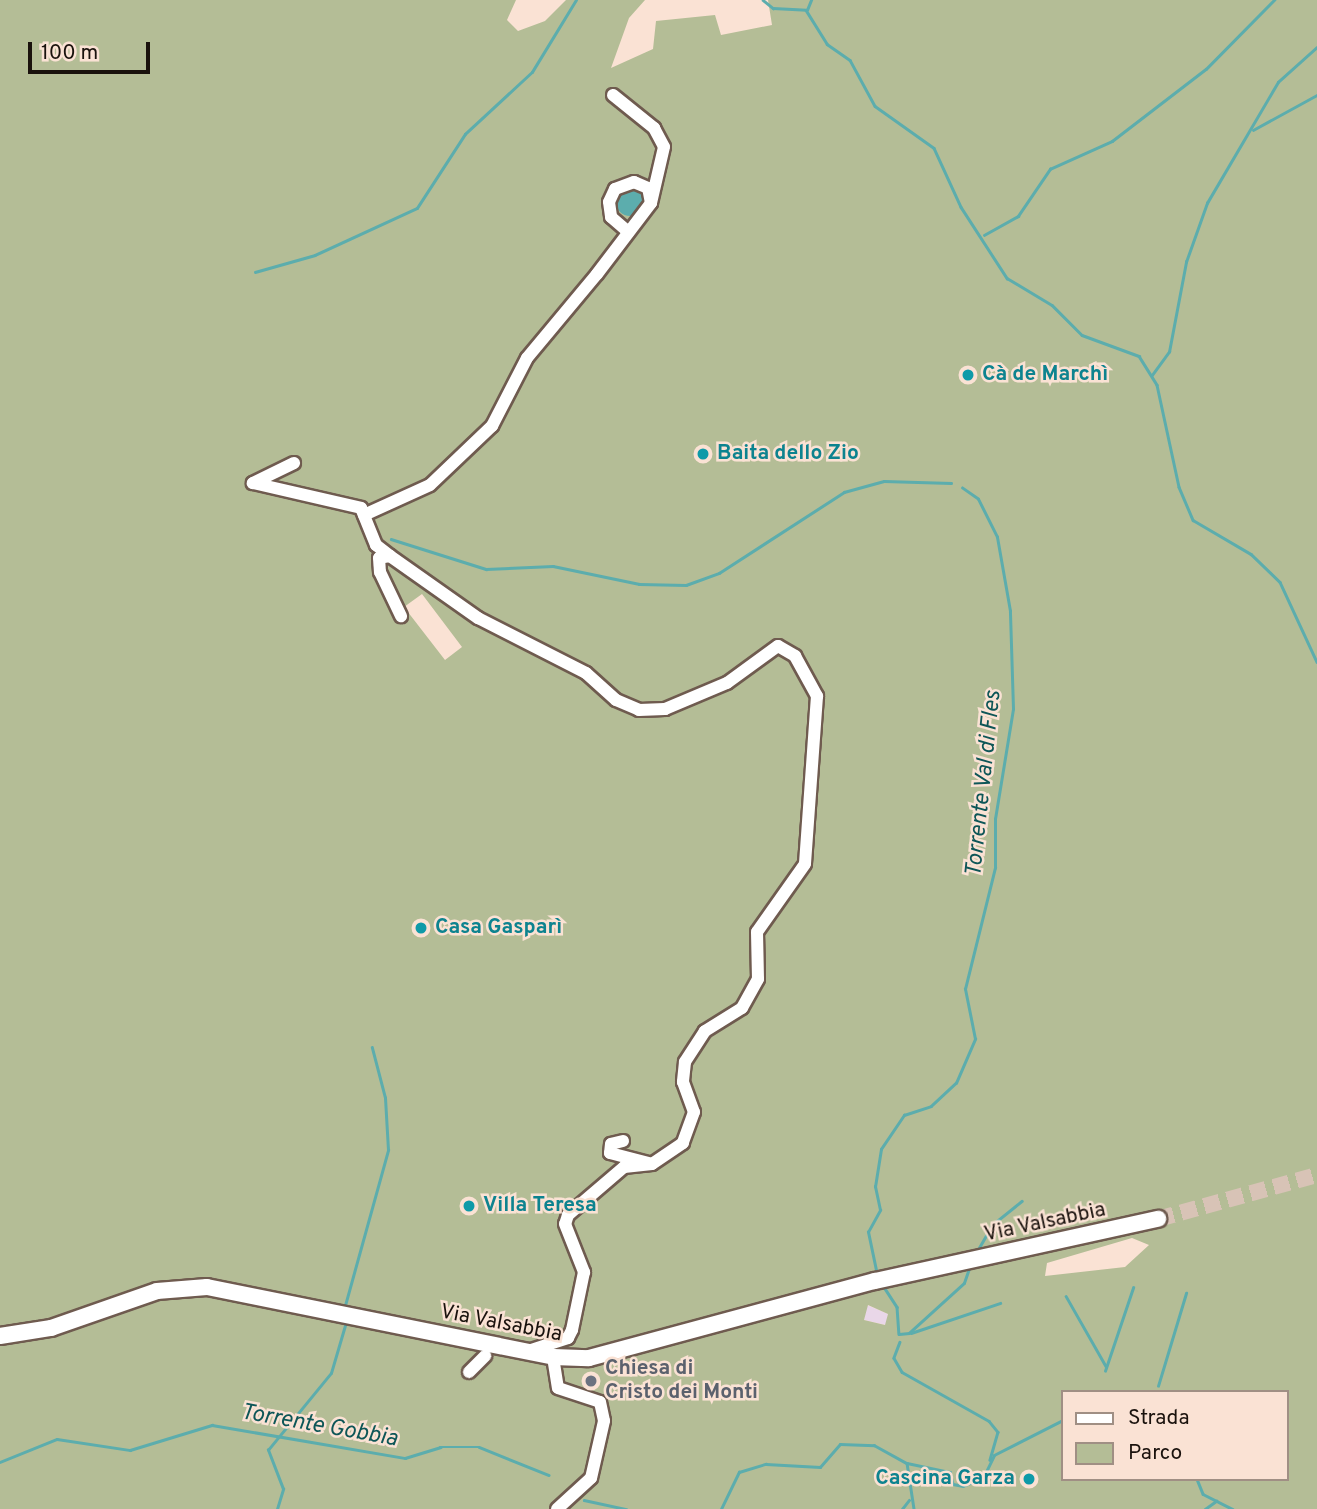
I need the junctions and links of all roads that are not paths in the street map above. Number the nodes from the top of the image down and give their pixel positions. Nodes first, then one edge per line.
1 (613, 96) dead end
2 (651, 203) junction
3 (628, 232) junction
4 (294, 463) dead end
5 (364, 515) junction
6 (390, 556) junction
7 (401, 616) dead end
8 (622, 1141) dead end
9 (652, 1164) junction
10 (1158, 1219) tunnel mouth
11 (0, 1336) edge
12 (524, 1352) junction
13 (485, 1356) dead end
14 (553, 1357) junction
15 (469, 1373) dead end
16 (557, 1509) edge

1 - 2 street
2 - 3 street
2 - 3 street
3 - 5 street
4 - 5 street
5 - 6 street
6 - 7 street
6 - 9 street
8 - 9 street
9 - 12 street
10 - 14 main road, Via Valsabbia
11 - 12 main road, Via Valsabbia
12 - 14 main road, Via Valsabbia
13 - 15 street
14 - 16 street

